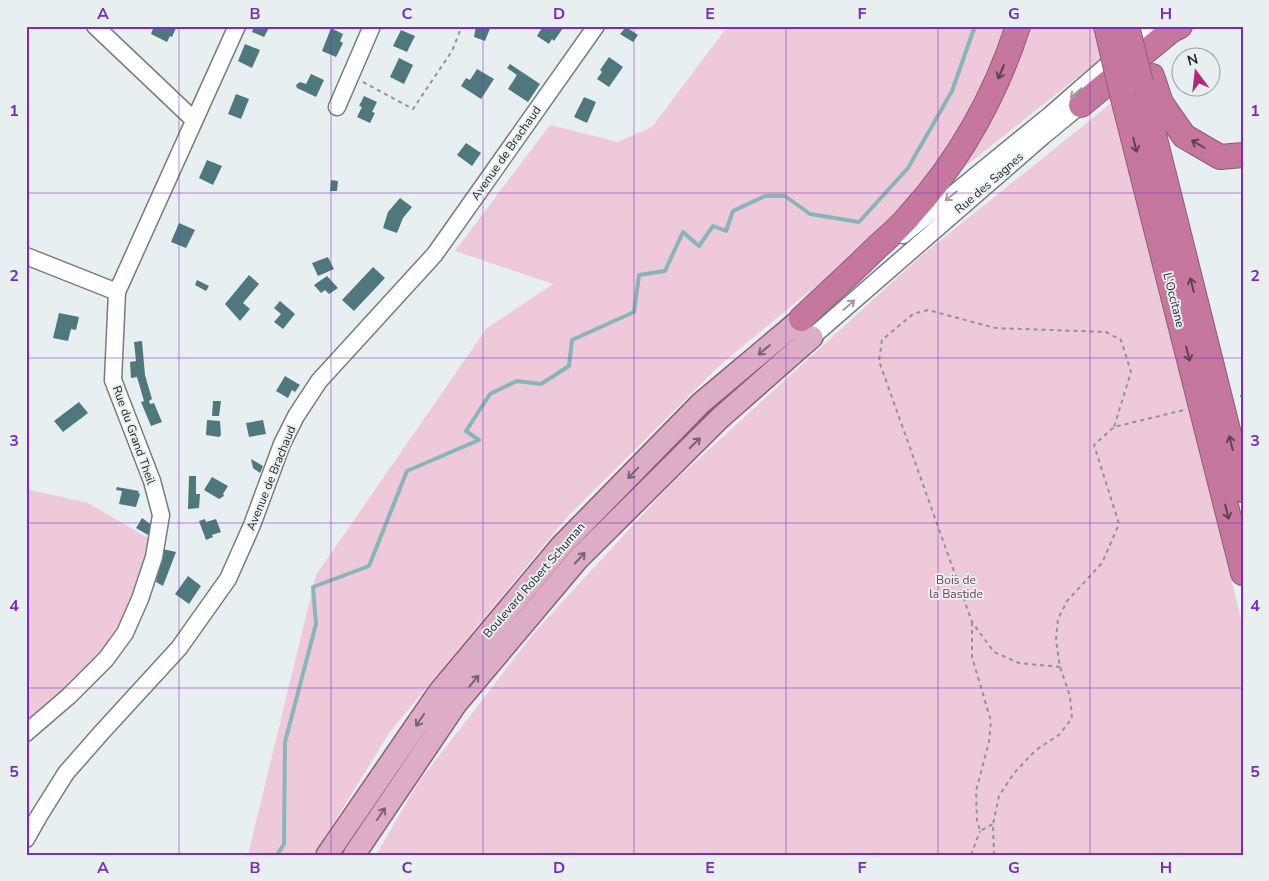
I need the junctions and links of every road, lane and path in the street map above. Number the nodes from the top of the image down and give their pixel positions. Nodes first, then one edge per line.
1 (95, 26) edge
2 (237, 26) edge
3 (372, 26) edge
4 (462, 26) edge
5 (596, 26) edge
6 (1018, 26) edge
7 (1106, 26) edge
8 (1127, 26) edge
9 (1138, 26) edge
10 (1152, 26) edge
11 (1164, 26) edge
12 (1180, 26) edge
13 (1147, 79) junction
14 (359, 80) dead end
15 (1082, 105) junction
16 (337, 107) dead end
17 (194, 120) junction
18 (1243, 155) edge
19 (26, 256) edge
20 (117, 292) junction
21 (807, 328) junction
22 (1184, 410) dead end
23 (1114, 427) junction
24 (1243, 490) edge
25 (1243, 573) edge
26 (972, 622) junction
27 (1060, 667) junction
28 (26, 733) edge
29 (993, 824) junction
30 (980, 831) junction
31 (26, 839) edge
32 (327, 855) edge
33 (354, 855) edge
34 (971, 855) edge
35 (994, 855) edge

1 - 17 street
2 - 17 street, Rue du Grand Theil
3 - 16 street
4 - 14 path
5 - 31 street, Avenue de Brachaud
6 -> 21 highway
7 -> 25 highway, L'Occitane, bridge
8 - 13 highway, L'Occitane, bridge
9 - 13 highway
10 -> 21 street, Rue des Sagnes
11 - 15 street, Rue des Sagnes
12 - 15 highway
18 -> 13 highway
24 -> 13 highway, L'Occitane
21 -> 15 street, Rue des Sagnes
17 - 20 street, Rue du Grand Theil
19 - 20 street
20 - 28 street, Rue du Grand Theil
21 -> 32 main road, Boulevard Robert Schuman
33 -> 21 main road, Boulevard Robert Schuman
22 - 23 path
23 - 26 path
23 - 27 path
26 - 27 path
26 - 30 path
27 - 29 path
29 - 30 path
29 - 35 path
30 - 34 path

